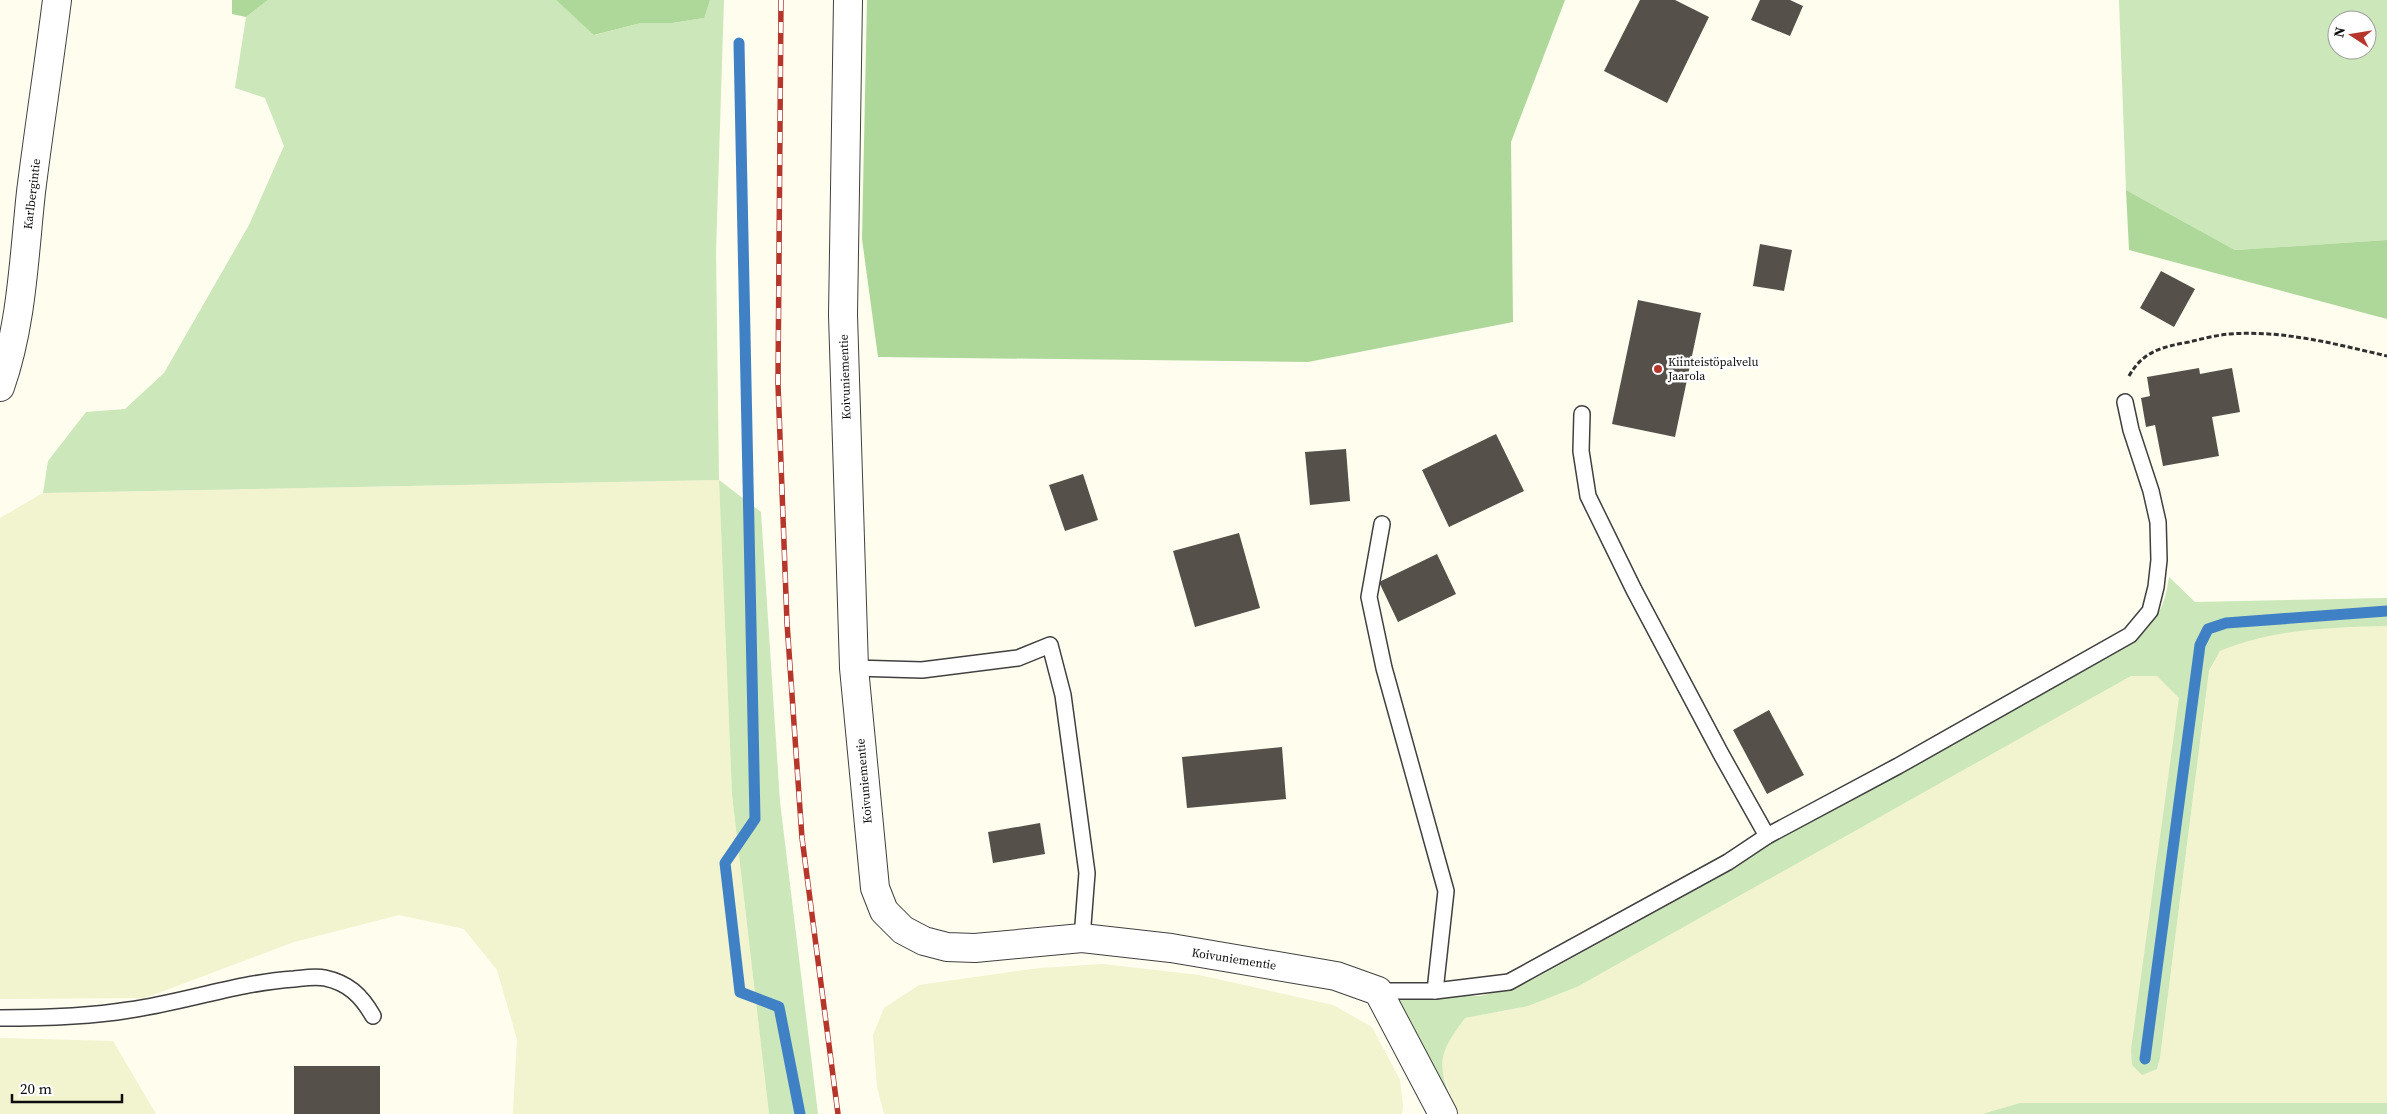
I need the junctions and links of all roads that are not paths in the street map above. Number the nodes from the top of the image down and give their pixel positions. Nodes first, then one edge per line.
1 (57, 0) edge
2 (848, 0) edge
3 (0, 387) edge
4 (2125, 402) road end
5 (1582, 414) dead end
6 (1382, 524) dead end
7 (854, 668) junction
8 (1767, 836) junction
9 (1082, 938) junction
10 (1378, 991) junction
11 (1435, 991) junction
12 (374, 1016) dead end
13 (0, 1018) edge
14 (1443, 1114) edge

1 - 3 street, Karlbergintie
2 - 7 street, Koivuniementie
4 - 8 lane
5 - 8 lane
6 - 11 lane
7 - 9 street, Koivuniementie
7 - 9 lane
8 - 11 lane
9 - 10 street, Koivuniementie
10 - 11 lane
10 - 14 street
12 - 13 lane

